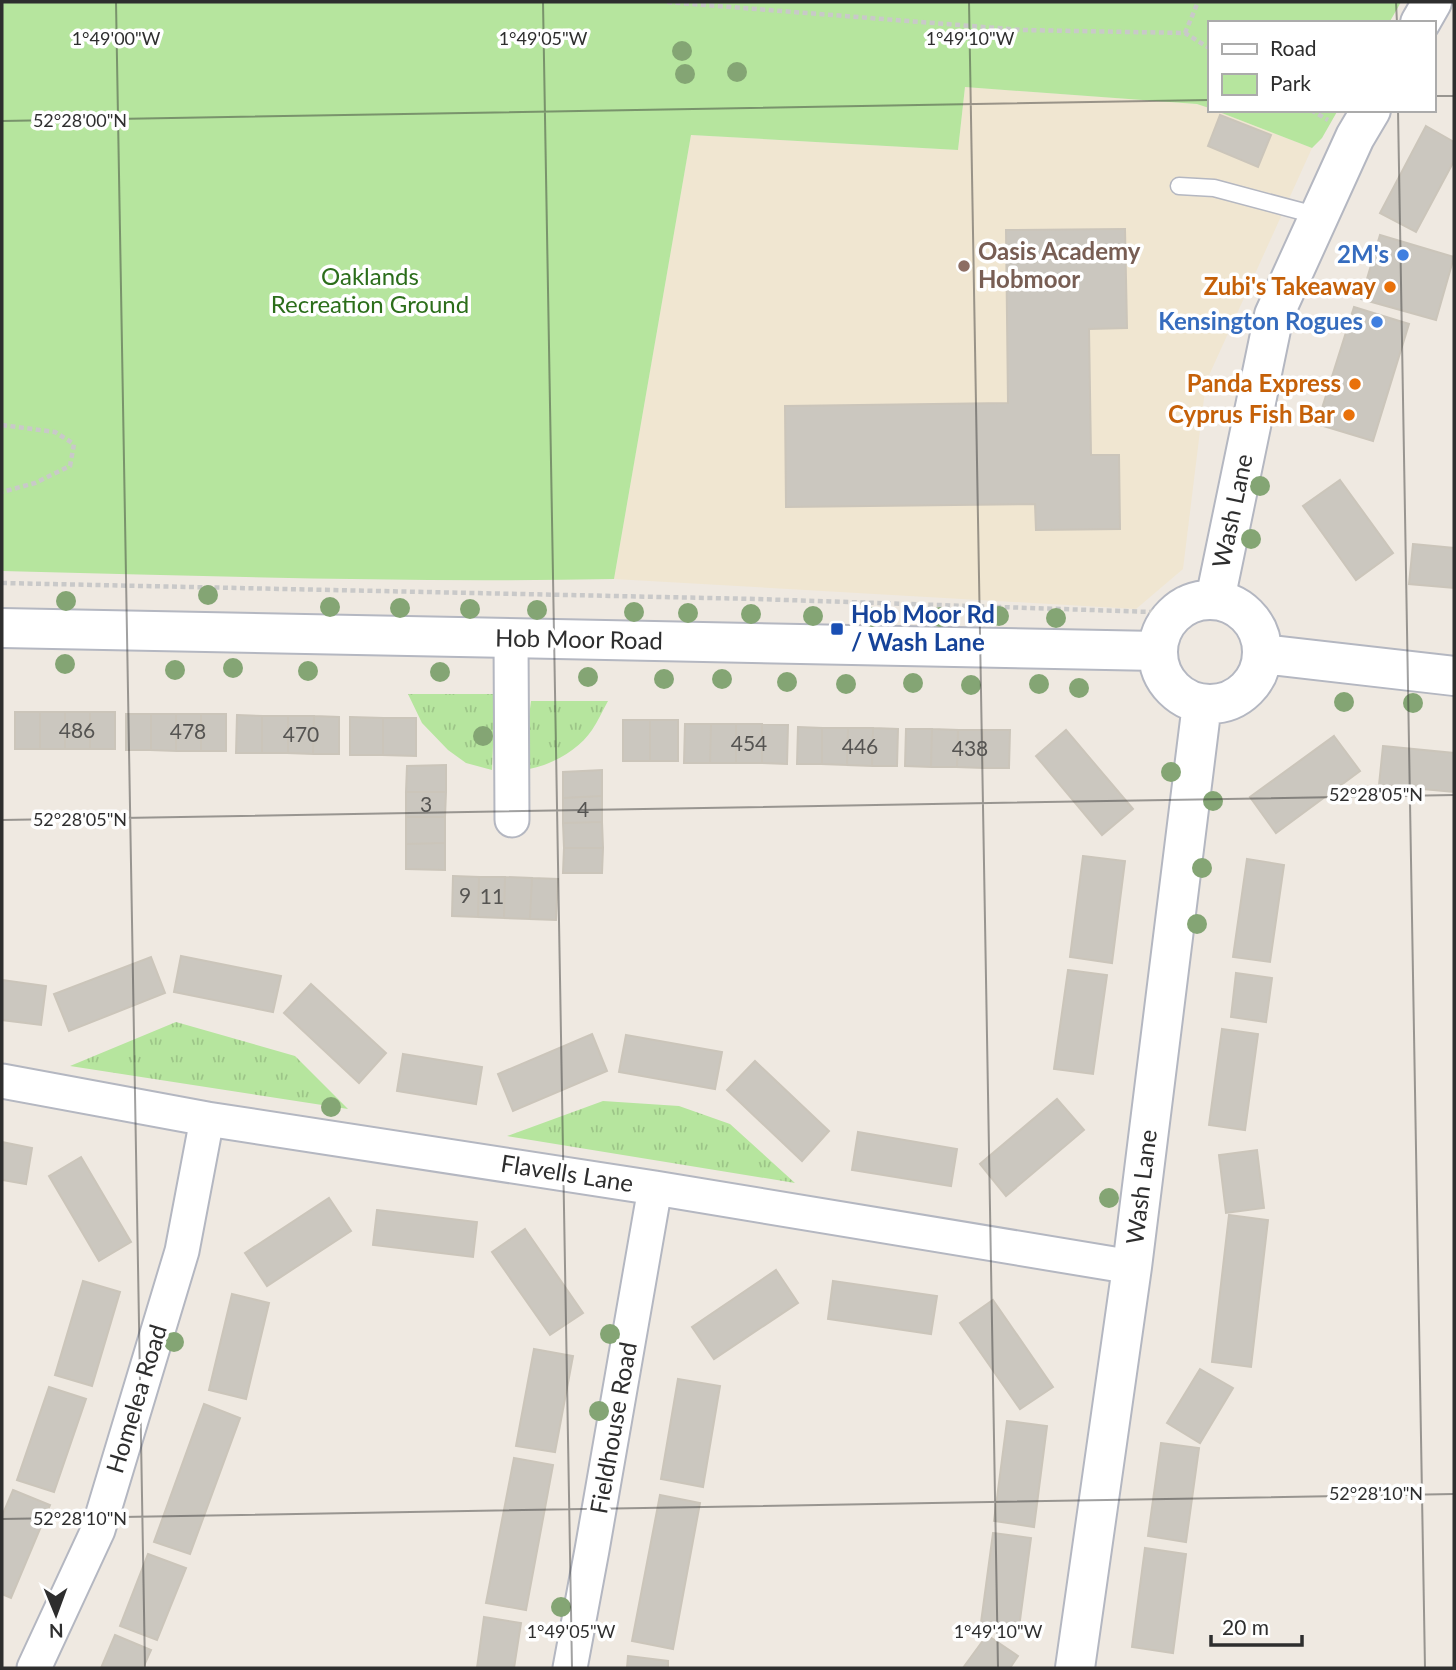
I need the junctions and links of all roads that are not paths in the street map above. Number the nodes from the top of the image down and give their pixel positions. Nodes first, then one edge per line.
1 (1432, 2) edge
2 (1421, 21) edge
3 (1369, 112) edge
4 (1179, 186) dead end
5 (1319, 216) junction
6 (1217, 589) junction
7 (2, 628) edge
8 (511, 639) junction
9 (1157, 651) junction
10 (1262, 654) junction
11 (1454, 676) edge
12 (1202, 704) junction
13 (512, 820) dead end
14 (2, 1081) edge
15 (207, 1119) junction
16 (655, 1188) junction
17 (1132, 1267) junction
18 (34, 1668) edge
19 (570, 1668) edge
20 (1074, 1668) edge

1 - 2 street
3 - 5 street, Wash Lane
4 - 5 lane
5 - 6 street, Wash Lane
6 - 9 street, Wash Lane
6 - 10 street, Wash Lane
7 - 8 street, Hob Moor Road
8 - 9 street, Hob Moor Road
8 - 13 street
9 - 12 street
10 - 11 street
10 - 12 street
12 - 17 street, Wash Lane
14 - 15 street, Flavells Lane
15 - 16 street, Flavells Lane
15 - 18 street, Homelea Road
16 - 17 street, Flavells Lane
16 - 19 street, Fieldhouse Road
17 - 20 street, Wash Lane

